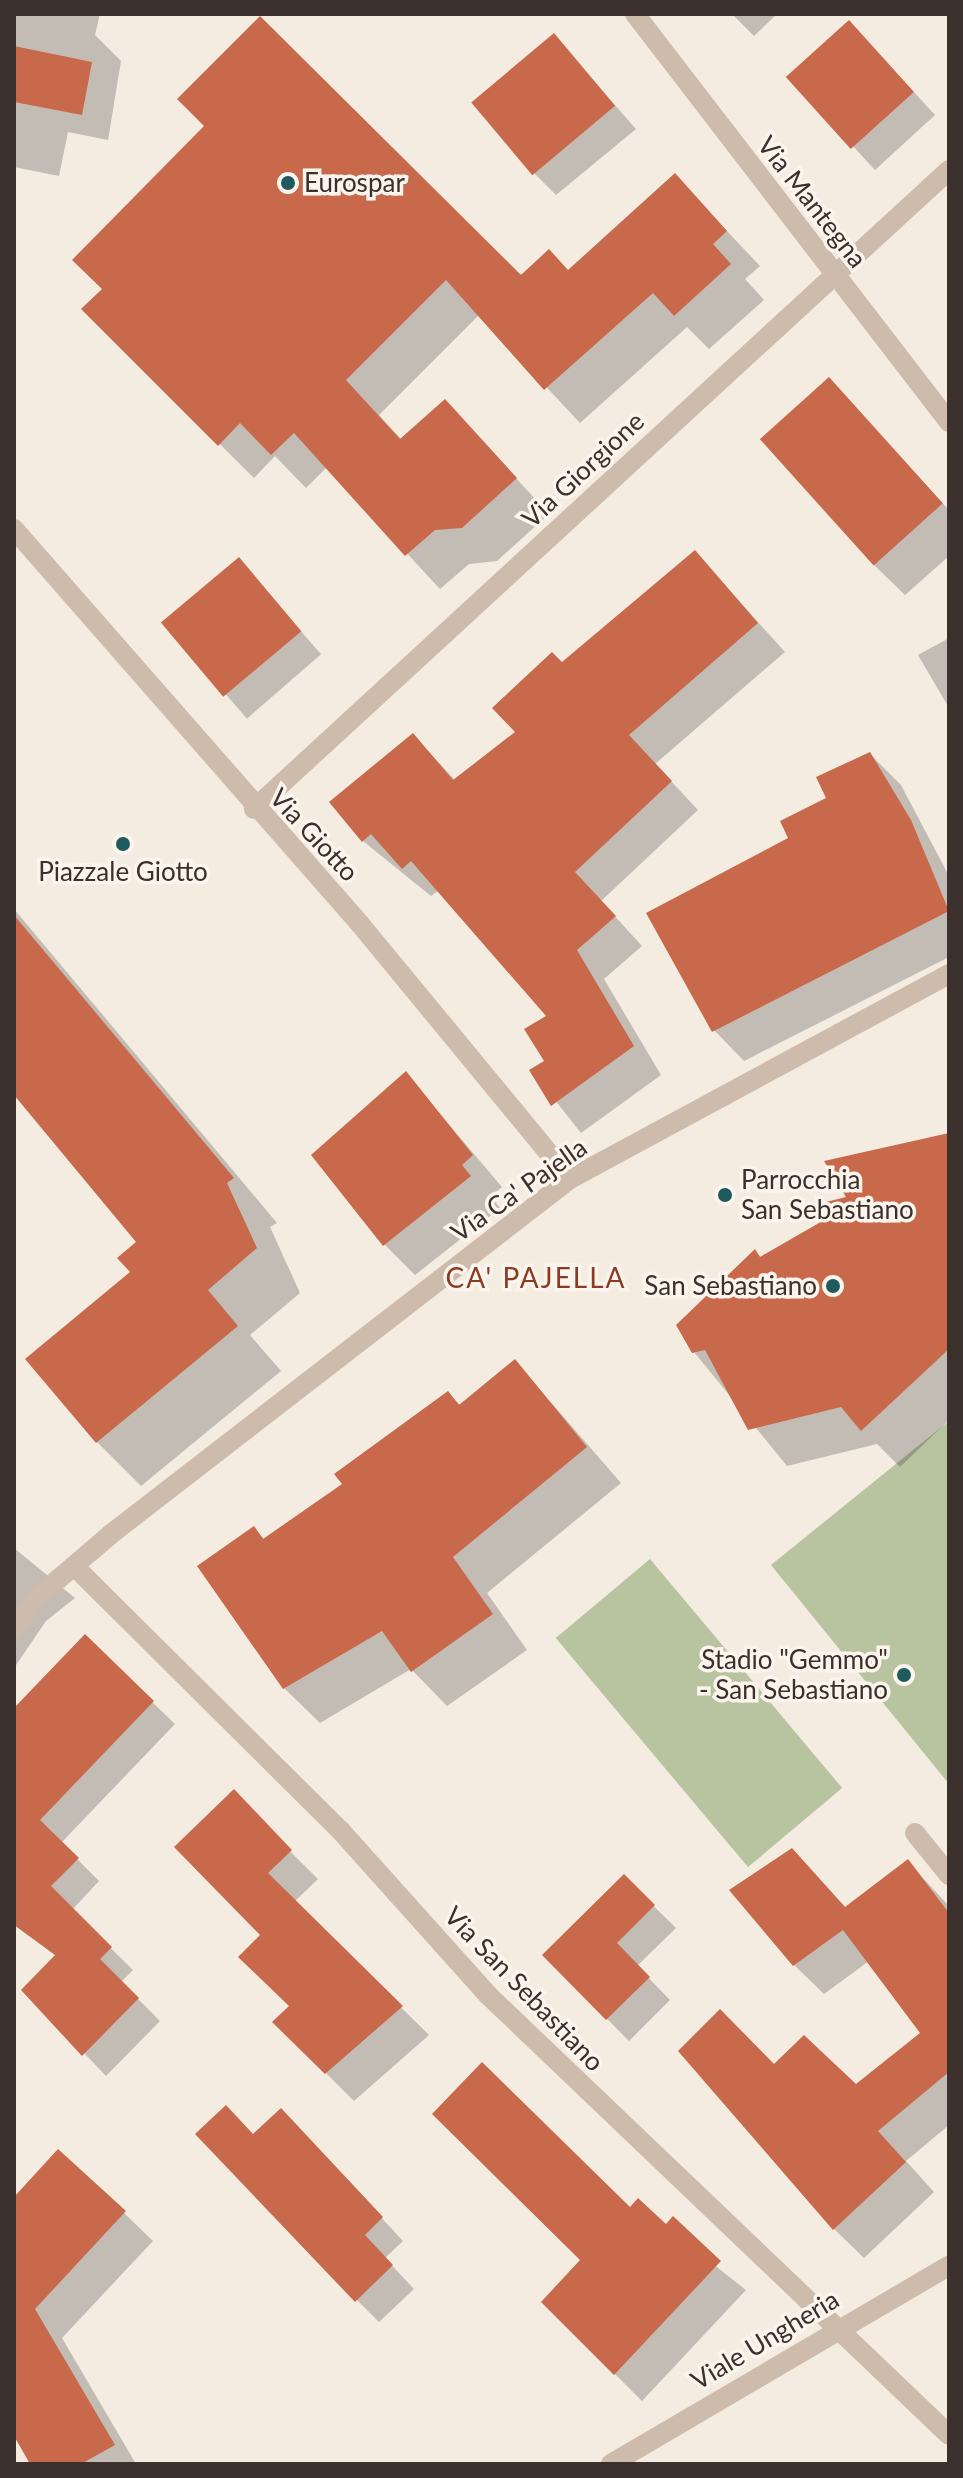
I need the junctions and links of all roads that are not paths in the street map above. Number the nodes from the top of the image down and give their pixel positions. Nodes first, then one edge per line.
1 (635, 14) edge
2 (949, 170) edge
3 (835, 274) junction
4 (949, 422) edge
5 (14, 529) edge
6 (254, 809) junction
7 (949, 974) edge
8 (570, 1179) junction
9 (74, 1566) junction
10 (14, 1630) edge
11 (915, 1833) dead end
12 (949, 1875) edge
13 (949, 2266) edge
14 (833, 2328) junction
15 (949, 2435) edge
16 (611, 2464) edge

1 - 3 street, Via Mantegna
2 - 3 street, Via Giorgione
3 - 4 street, Via Mantegna
3 - 6 street, Via Giorgione
5 - 6 street, Via Giotto
6 - 8 street, Via Giotto
7 - 8 street, Via Ca' Pajella
8 - 9 street, Via Ca' Pajella
9 - 10 street, Via Ca' Pajella
9 - 14 street, Via San Sebastiano
11 - 12 street
13 - 14 street, Viale Ungheria
14 - 15 street, Via San Sebastiano
14 - 16 street, Viale Ungheria

